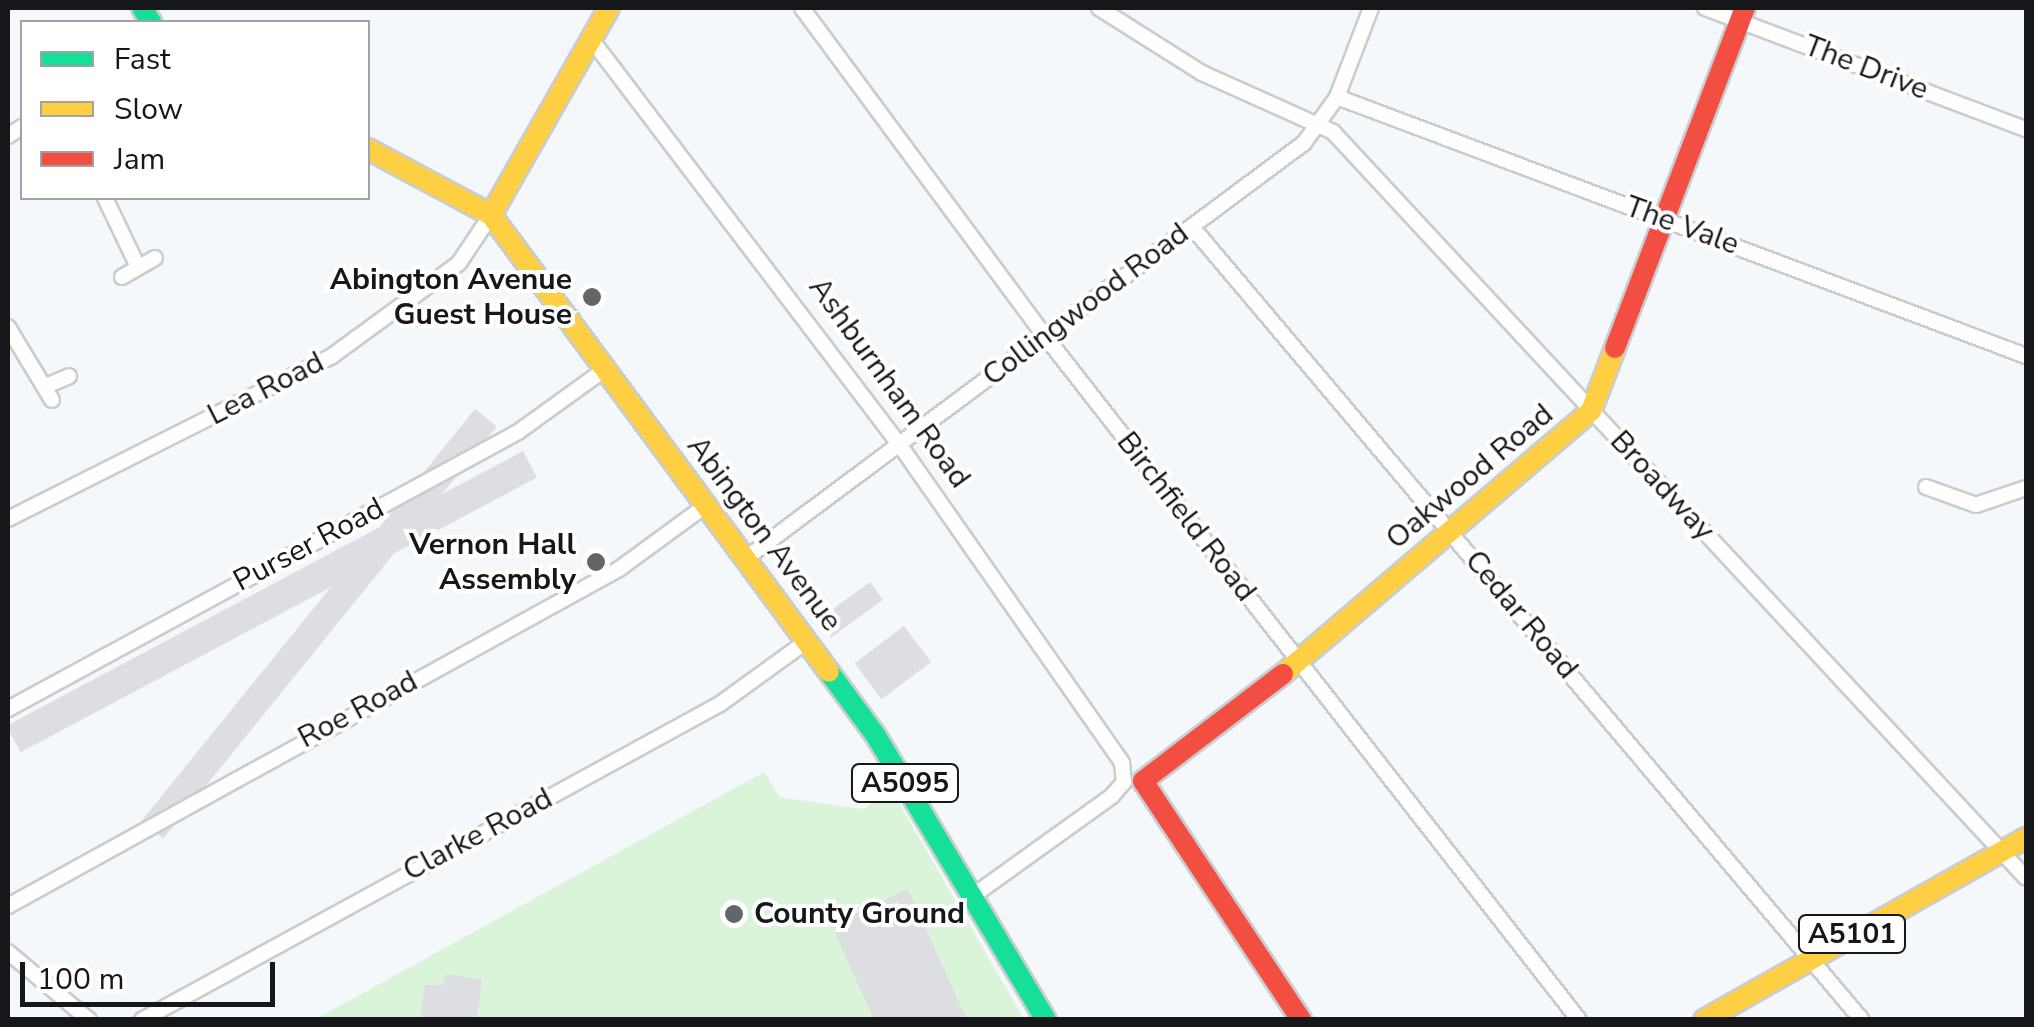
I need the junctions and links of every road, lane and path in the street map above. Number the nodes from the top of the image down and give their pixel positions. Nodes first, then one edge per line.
1 (610, 8) edge
2 (802, 8) edge
3 (1099, 8) edge
4 (1371, 8) edge
5 (1704, 8) edge
6 (1742, 14) edge
7 (590, 38) junction
8 (1337, 96) junction
9 (1322, 124) junction
10 (2026, 128) edge
11 (370, 150) edge
12 (106, 200) edge
13 (492, 215) junction
14 (1664, 219) junction
15 (1192, 227) junction
16 (154, 258) dead end
17 (138, 267) junction
18 (122, 277) dead end
19 (8, 327) edge
20 (1045, 336) junction
21 (2026, 356) edge
22 (604, 370) junction
23 (69, 376) dead end
24 (1591, 411) junction
25 (899, 444) junction
26 (1926, 487) dead end
27 (2026, 488) edge
28 (705, 506) junction
29 (8, 519) edge
30 (1452, 532) junction
31 (745, 559) junction
32 (807, 641) junction
33 (1298, 662) junction
34 (8, 709) edge
35 (1134, 777) junction
36 (2026, 838) edge
37 (2000, 850) junction
38 (2026, 878) edge
39 (972, 896) junction
40 (8, 906) edge
41 (8, 952) edge
42 (1812, 957) junction
43 (89, 1020) edge
44 (142, 1020) edge
45 (1046, 1020) edge
46 (1302, 1020) edge
47 (1579, 1020) edge
48 (1704, 1020) edge
49 (1862, 1020) edge

1 - 7 main road
2 - 20 street, Birchfield Road
3 - 9 street
4 - 8 street, Collingwood Road
5 - 6 street, The Drive
6 - 10 street, The Drive
6 - 14 main road, Oakwood Road
7 - 13 main road
7 - 25 street, Ashburnham Road
8 - 9 street, Collingwood Road
8 - 14 street, The Vale
9 - 15 street, Collingwood Road
9 - 24 street, Broadway
11 - 13 main road, Abington Avenue
12 - 17 street
13 - 22 main road, Abington Avenue / A5095
13 - 29 street, Lea Road
14 - 21 street, The Vale
14 - 24 main road, Oakwood Road
15 - 20 street, Collingwood Road
15 - 30 street, Cedar Road
16 - 17 street
17 - 18 street
19 - 23 street
20 - 25 street, Collingwood Road
20 - 33 street, Birchfield Road
22 - 28 main road, Abington Avenue / A5095
22 - 34 street, Purser Road
24 - 30 main road, Oakwood Road
24 - 37 street, Broadway
25 - 31 street, Collingwood Road
25 - 35 street, Ashburnham Road
26 - 27 street
28 - 31 main road, Abington Avenue / A5095
28 - 40 street, Roe Road
30 - 33 main road, Oakwood Road
30 - 42 street, Cedar Road
31 - 32 main road, Abington Avenue / A5095
32 - 39 main road, Abington Avenue / A5095
32 - 44 street, Clarke Road
33 - 35 main road, Oakwood Road
33 - 47 street, Birchfield Road
35 - 39 street, Oakwood Road
35 - 46 main road, Ashburnham Road
36 - 37 main road, A5101
37 - 38 street, Broadway
37 - 42 main road, A5101
39 - 45 main road, Abington Avenue / A5095
41 - 43 street
42 - 48 main road, A5101
42 - 49 street, Cedar Road

